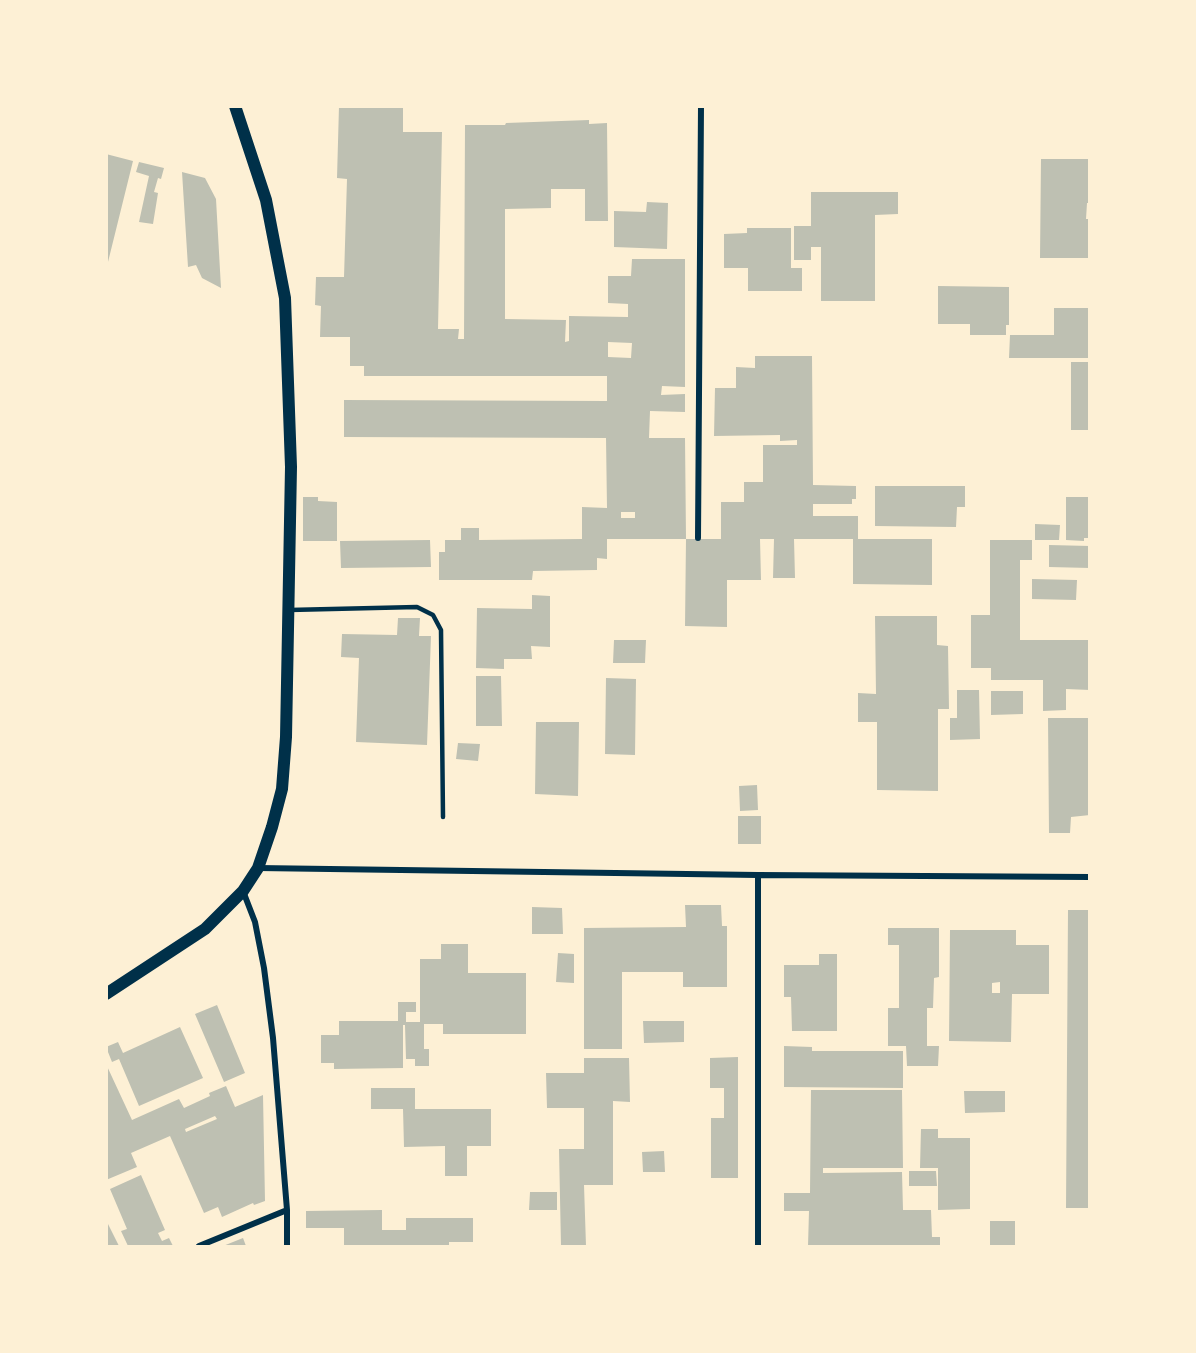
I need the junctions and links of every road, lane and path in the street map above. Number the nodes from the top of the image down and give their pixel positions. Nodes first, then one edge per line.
1 (235, 106) edge
2 (701, 106) edge
3 (698, 538) dead end
4 (289, 610) junction
5 (443, 817) dead end
6 (258, 868) junction
7 (758, 875) junction
8 (1089, 877) edge
9 (243, 891) junction
10 (106, 994) edge
11 (287, 1210) junction
12 (199, 1246) edge
13 (287, 1246) edge
14 (758, 1246) edge

1 - 4 main road
2 - 3 street
4 - 5 lane
4 - 6 main road
6 - 7 street
6 - 9 main road
7 - 8 street
7 - 14 street
9 - 10 main road
9 - 11 street
11 - 12 street
11 - 13 street

